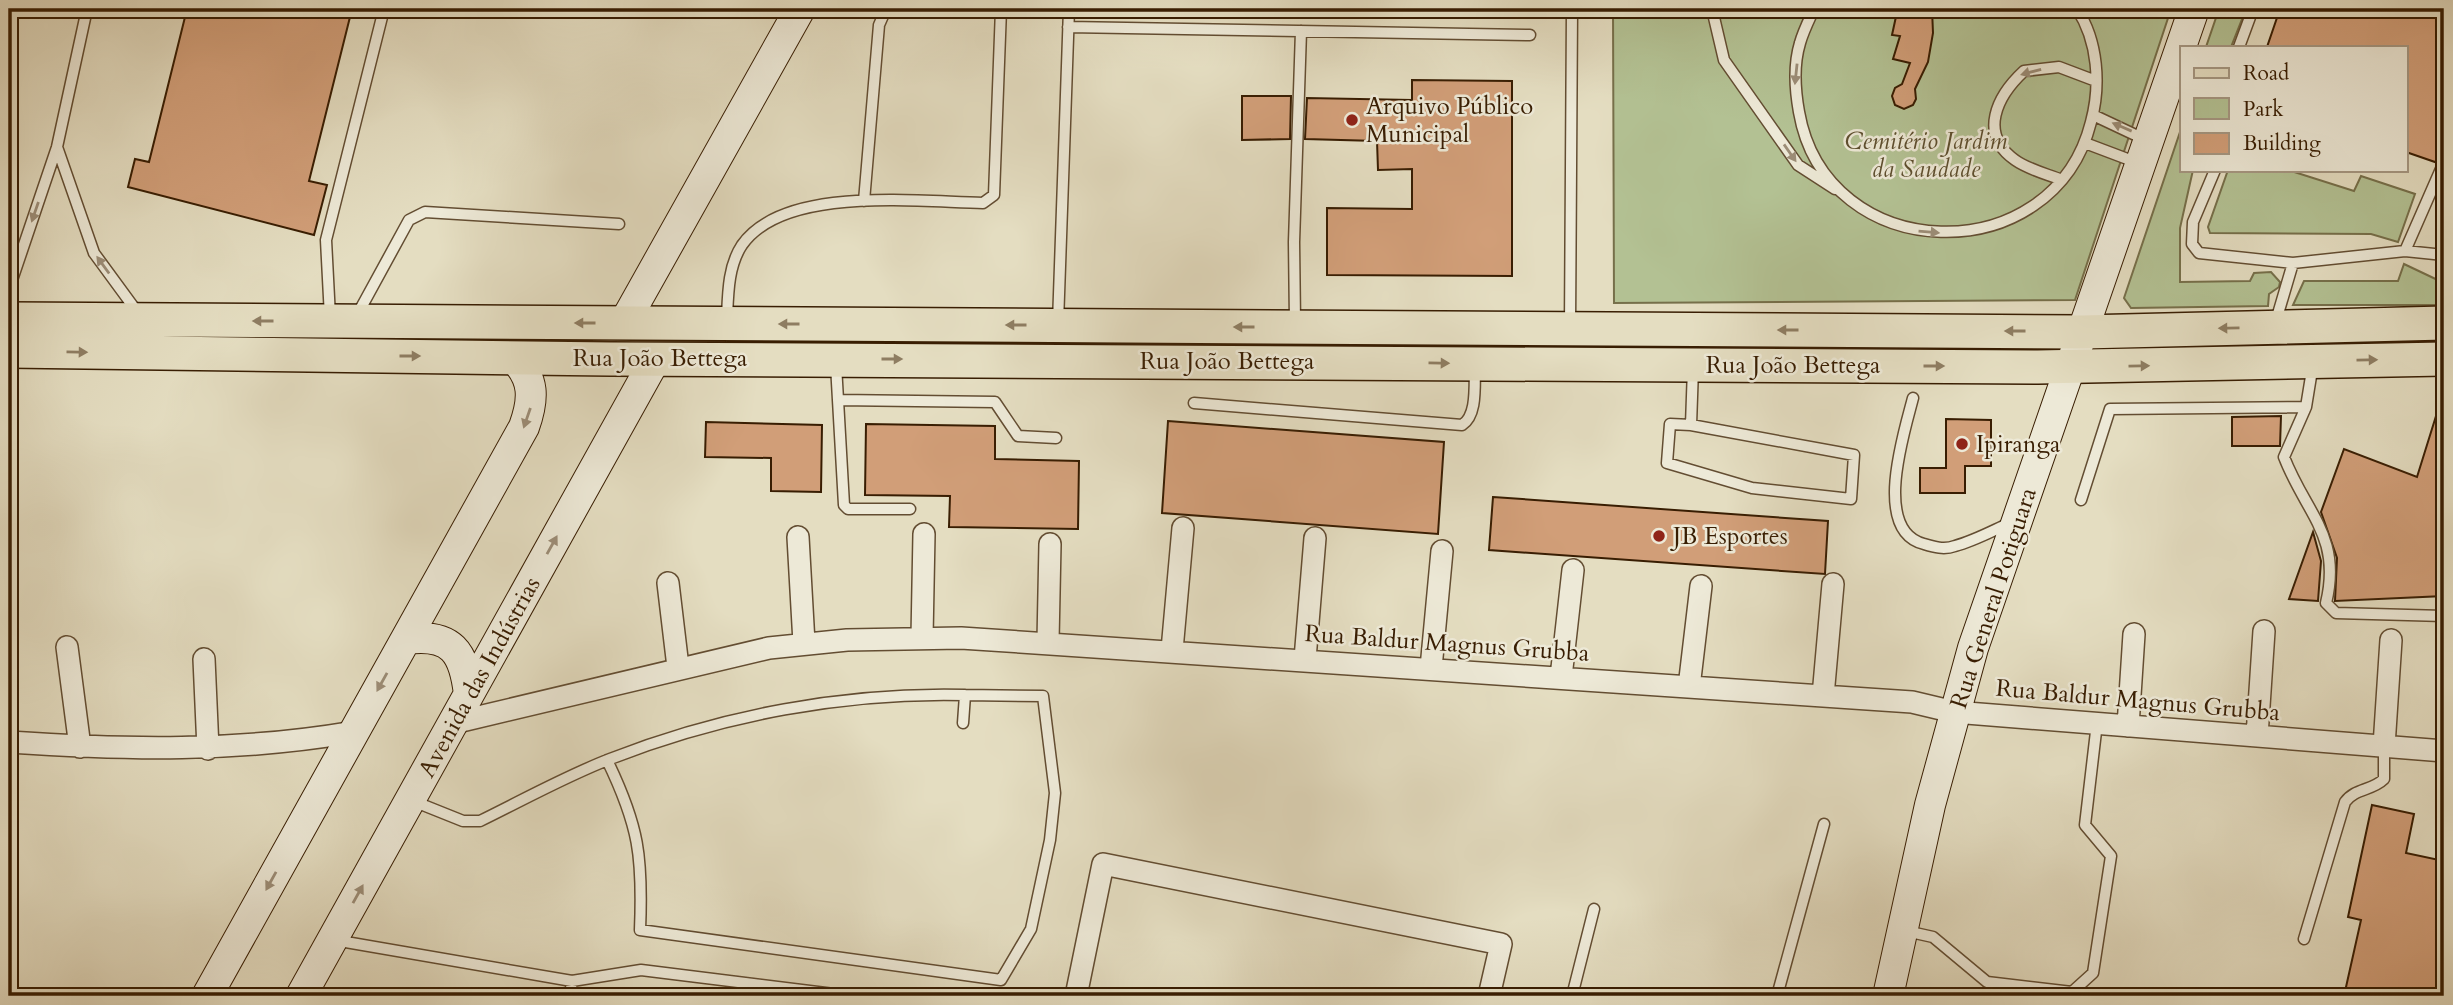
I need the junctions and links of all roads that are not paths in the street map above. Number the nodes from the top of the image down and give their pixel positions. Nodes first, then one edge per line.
1 (87, 9) edge
2 (384, 9) edge
3 (800, 9) edge
4 (886, 9) edge
5 (1002, 9) edge
6 (1069, 9) edge
7 (1572, 9) edge
8 (1712, 9) edge
9 (1814, 9) edge
10 (2077, 9) edge
11 (2193, 9) edge
12 (2253, 9) edge
13 (1068, 27) junction
14 (1301, 31) junction
15 (1530, 35) dead end
16 (2183, 46) edge
17 (2239, 46) edge
18 (2178, 67) edge
19 (2096, 81) junction
20 (2093, 115) junction
21 (2085, 143) junction
22 (57, 147) junction
23 (2144, 153) junction
24 (2444, 162) edge
25 (2214, 172) edge
26 (2062, 180) junction
27 (1846, 196) junction
28 (864, 201) junction
29 (619, 224) dead end
30 (2406, 251) junction
31 (2444, 255) edge
32 (2293, 263) junction
33 (9, 289) edge
34 (9, 319) edge
35 (144, 320) junction
36 (624, 323) junction
37 (727, 323) junction
38 (2444, 323) edge
39 (1058, 325) junction
40 (1295, 327) junction
41 (1345, 327) junction
42 (1385, 327) junction
43 (2274, 327) junction
44 (1569, 328) junction
45 (2083, 332) junction
46 (342, 339) junction
47 (9, 351) edge
48 (513, 357) junction
49 (656, 358) junction
50 (726, 358) junction
51 (835, 359) junction
52 (2444, 359) edge
53 (1346, 362) junction
54 (1386, 362) junction
55 (2314, 362) junction
56 (1475, 363) junction
57 (1693, 365) junction
58 (2071, 367) junction
59 (1913, 398) dead end
60 (838, 400) junction
61 (1194, 403) dead end
62 (2306, 407) junction
63 (1691, 425) junction
64 (1056, 438) dead end
65 (2081, 500) dead end
66 (910, 509) dead end
67 (2017, 520) junction
68 (1183, 528) dead end
69 (924, 534) dead end
70 (798, 537) dead end
71 (1315, 538) dead end
72 (1050, 544) dead end
73 (1443, 551) dead end
74 (1573, 570) dead end
75 (668, 583) dead end
76 (1833, 584) dead end
77 (1701, 586) dead end
78 (2444, 616) edge
79 (2264, 631) dead end
80 (2134, 634) dead end
81 (922, 637) junction
82 (406, 639) junction
83 (2391, 640) dead end
84 (1048, 641) junction
85 (804, 643) junction
86 (67, 647) dead end
87 (1172, 650) junction
88 (204, 659) dead end
89 (1305, 659) junction
90 (678, 667) junction
91 (1432, 668) junction
92 (1561, 677) junction
93 (1689, 687) junction
94 (469, 694) junction
95 (965, 695) junction
96 (1823, 696) junction
97 (1954, 712) junction
98 (453, 723) junction
99 (963, 723) dead end
100 (2097, 723) junction
101 (2128, 726) junction
102 (354, 732) junction
103 (2257, 736) junction
104 (9, 742) edge
105 (2384, 746) junction
106 (80, 747) junction
107 (208, 749) junction
108 (2444, 751) edge
109 (607, 760) junction
110 (410, 800) junction
111 (1824, 824) dead end
112 (1594, 909) dead end
113 (1901, 930) junction
114 (333, 939) junction
115 (2304, 939) dead end
116 (572, 981) junction
117 (207, 996) edge
118 (301, 996) edge
119 (570, 996) edge
120 (850, 996) edge
121 (1076, 996) edge
122 (1489, 996) edge
123 (1572, 996) edge
124 (1777, 996) edge
125 (1888, 996) edge

1 - 22 lane
2 - 46 lane
3 - 36 main road
4 - 28 lane
5 - 28 lane
6 - 13 lane
7 - 44 lane
8 -> 27 lane
9 -> 27 lane
10 - 19 lane
11 - 16 main road, Rua General Potiguara
12 - 17 lane
13 - 14 lane
13 - 39 lane
14 - 15 lane
14 - 40 lane
18 - 23 main road, Rua General Potiguara
19 - 20 lane
19 -> 26 lane
20 - 21 lane
23 -> 20 lane
21 - 23 lane
21 - 26 lane
22 -> 33 lane
35 -> 22 lane
23 - 45 main road, Rua General Potiguara
24 - 30 lane
25 - 32 lane
27 -> 26 lane
28 - 37 lane
29 - 46 lane
30 - 31 lane
30 - 32 lane
32 - 43 lane
34 - 35 main road, Rua João Bettega
46 -> 35 main road, Rua João Bettega
36 - 37 main road, Rua João Bettega
36 -> 46 main road, Rua João Bettega
39 -> 37 main road, Rua João Bettega
37 - 50 main road
38 - 43 main road, Rua João Bettega
40 -> 39 main road, Rua João Bettega
40 - 41 main road, Rua João Bettega
41 - 42 main road, Rua João Bettega
41 - 53 main road
42 - 44 main road, Rua João Bettega
42 - 54 main road
43 -> 45 main road, Rua João Bettega
45 -> 44 main road, Rua João Bettega
45 - 58 main road, Rua General Potiguara
47 -> 46 main road, Rua João Bettega
46 -> 48 main road, Rua João Bettega
48 - 49 main road, Rua João Bettega
48 -> 82 main road
49 - 50 main road, Rua João Bettega
94 -> 49 main road, Avenida das Indústrias
50 - 51 main road, Rua João Bettega
51 -> 53 main road, Rua João Bettega
51 - 60 lane
55 -> 52 main road, Rua João Bettega
53 - 54 main road, Rua João Bettega
54 -> 56 main road, Rua João Bettega
58 -> 55 main road, Rua João Bettega
55 - 62 lane
56 - 57 main road, Rua João Bettega
56 - 61 lane
57 -> 58 main road, Rua João Bettega
57 - 63 lane
58 - 67 main road, Rua General Potiguara
59 - 67 lane
60 - 64 lane
60 - 66 lane
62 - 65 lane
62 - 78 lane
63 - 63 lane
67 - 97 main road, Rua General Potiguara
68 - 87 street
69 - 81 street
70 - 85 street
71 - 89 street
72 - 84 street
73 - 91 street
74 - 92 street
75 - 90 street
76 - 96 street
77 - 93 street
79 - 103 street
80 - 101 street
81 - 84 street, Rua Baldur Magnus Grubba
81 - 85 street, Rua Baldur Magnus Grubba
82 - 94 main road
82 -> 102 main road
83 - 105 street
84 - 87 street, Rua Baldur Magnus Grubba
85 - 90 street, Rua Baldur Magnus Grubba
86 - 106 street
87 - 89 street, Rua Baldur Magnus Grubba
88 - 107 street
89 - 91 street, Rua Baldur Magnus Grubba
90 - 98 street, Rua Baldur Magnus Grubba
91 - 92 street, Rua Baldur Magnus Grubba
92 - 93 street, Rua Baldur Magnus Grubba
93 - 96 street, Rua Baldur Magnus Grubba
94 - 98 main road, Avenida das Indústrias
95 - 99 lane
95 - 109 lane
95 - 109 lane
96 - 97 street, Rua Baldur Magnus Grubba
97 - 100 street, Rua Baldur Magnus Grubba
97 - 113 main road, Rua General Potiguara
98 - 110 main road, Avenida das Indústrias
100 - 101 street, Rua Baldur Magnus Grubba
100 - 113 lane
101 - 103 street, Rua Baldur Magnus Grubba
102 - 107 street
102 -> 117 main road
103 - 105 street, Rua Baldur Magnus Grubba
104 - 106 street
105 - 108 street, Rua Baldur Magnus Grubba
105 - 115 lane
106 - 107 street
109 - 110 lane
114 -> 110 main road, Avenida das Indústrias
111 - 124 lane
112 - 123 lane
113 - 125 main road, Rua General Potiguara
114 - 116 lane
114 - 118 main road, Avenida das Indústrias
116 - 119 lane
116 - 120 lane
121 - 122 street

